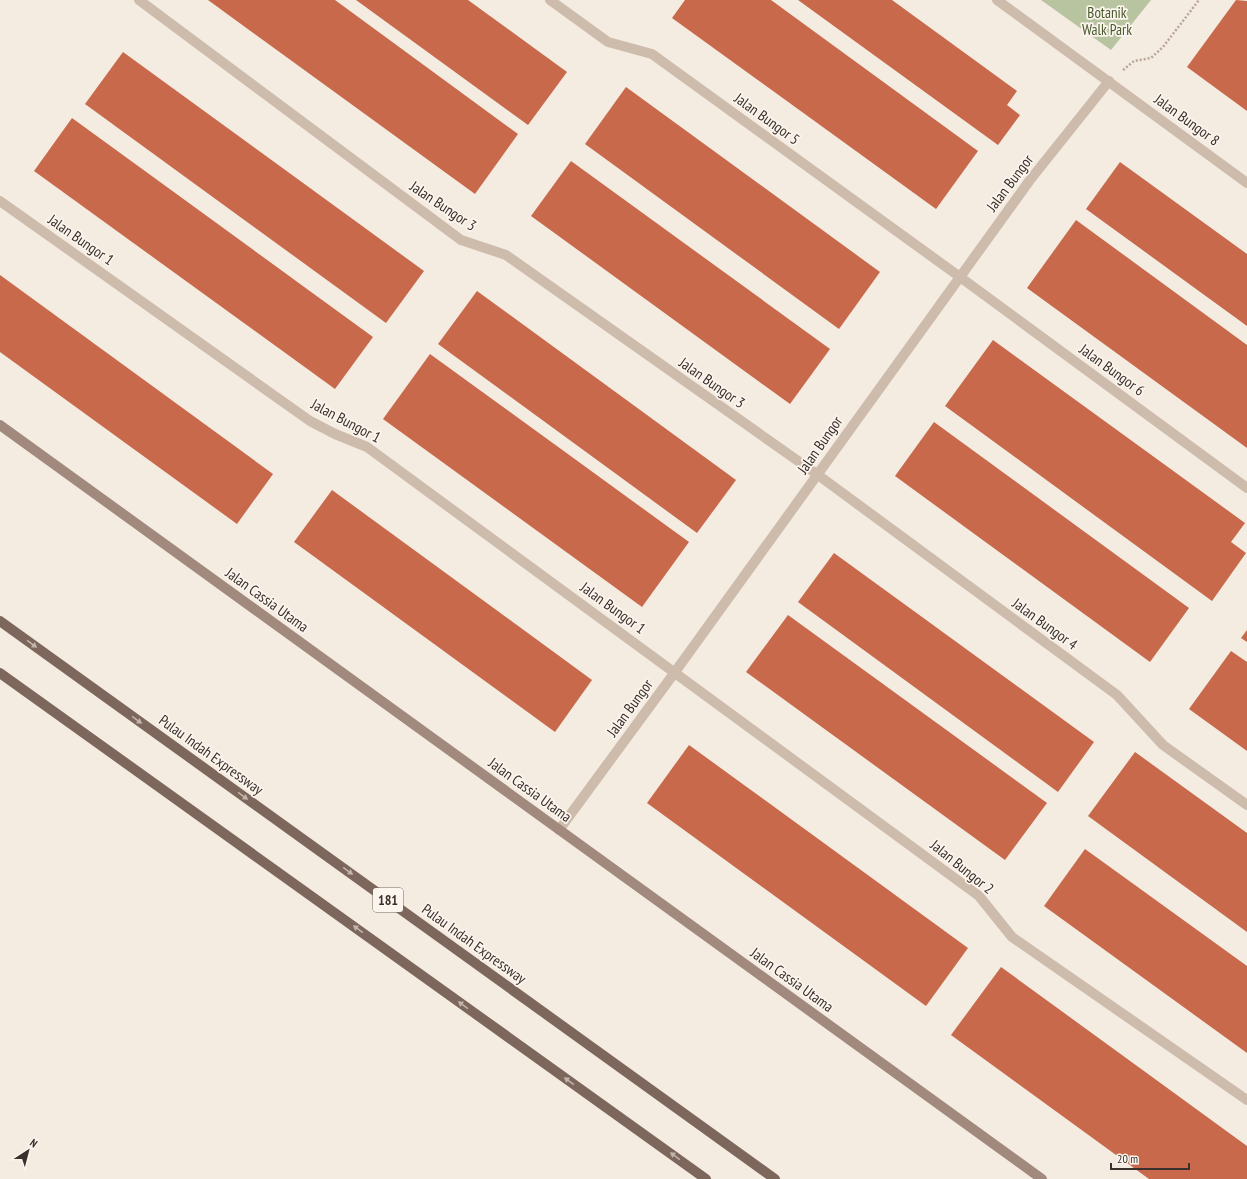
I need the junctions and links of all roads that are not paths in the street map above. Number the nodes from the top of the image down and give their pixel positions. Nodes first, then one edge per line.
1 (139, 0) edge
2 (550, 0) edge
3 (997, 0) edge
4 (1109, 81) junction
5 (1247, 183) edge
6 (0, 202) edge
7 (960, 277) junction
8 (0, 425) edge
9 (818, 475) junction
10 (1247, 488) edge
11 (0, 621) edge
12 (675, 672) junction
13 (0, 673) edge
14 (1247, 805) edge
15 (560, 830) junction
16 (1247, 1100) edge
17 (1012, 1158) junction
18 (705, 1179) edge
19 (776, 1179) edge
20 (1030, 1179) edge
21 (1042, 1179) edge

1 - 9 street, Jalan Bungor 3
2 - 7 street, Jalan Bungor 5
3 - 4 street, Jalan Bungor 8
4 - 5 street, Jalan Bungor 8
4 - 7 street, Jalan Bungor
6 - 12 street, Jalan Bungor 1
7 - 9 street, Jalan Bungor
7 - 10 street, Jalan Bungor 6
8 - 15 street, Jalan Cassia Utama
9 - 12 street, Jalan Bungor
9 - 14 street, Jalan Bungor 4
11 -> 19 main road, Pulau Indah Expressway / 181
12 - 15 street, Jalan Bungor
12 - 16 street, Jalan Bungor 2
18 -> 13 main road
15 - 17 street, Jalan Cassia Utama
17 - 20 street
17 - 21 street, Jalan Cassia Utama

